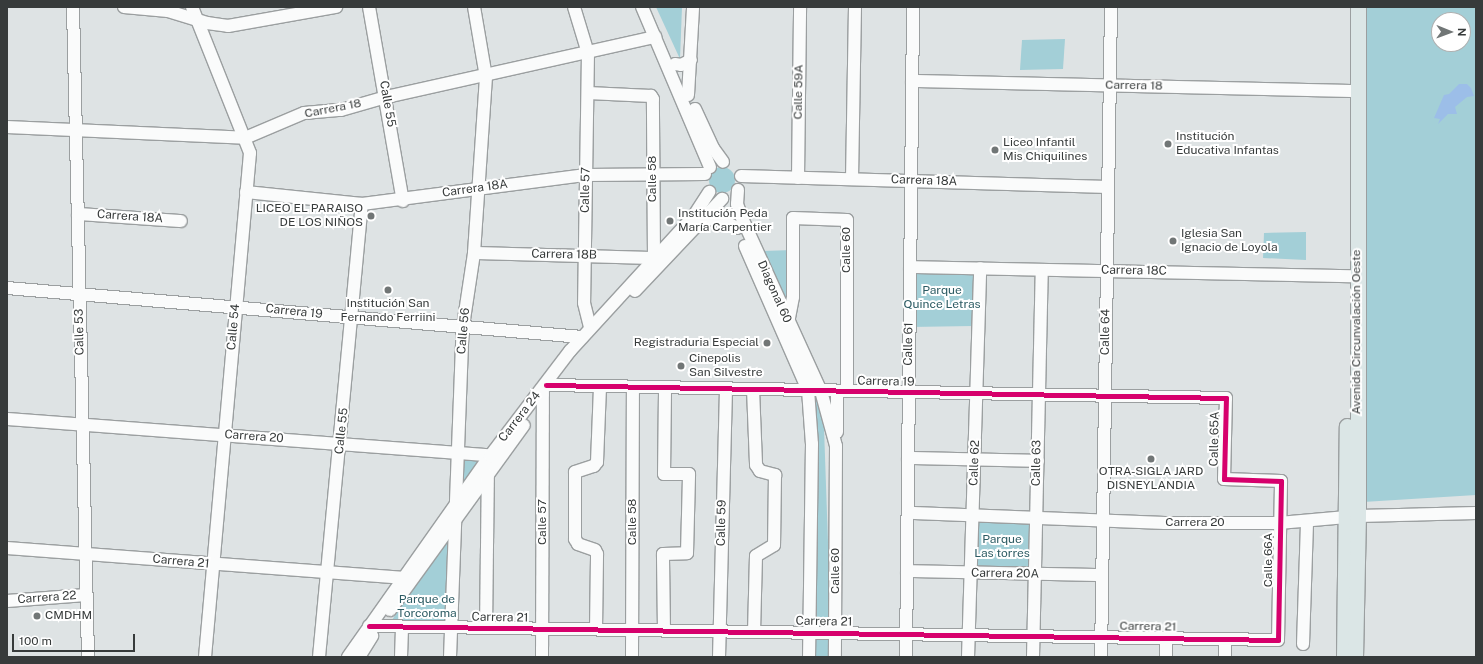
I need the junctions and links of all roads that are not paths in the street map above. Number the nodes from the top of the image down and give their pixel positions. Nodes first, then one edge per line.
1 (73, 7) edge
2 (124, 7) edge
3 (192, 7) edge
4 (336, 7) edge
5 (369, 7) edge
6 (474, 7) edge
7 (574, 7) edge
8 (642, 7) edge
9 (650, 7) edge
10 (693, 7) edge
11 (800, 7) edge
12 (856, 7) edge
13 (913, 7) edge
14 (1111, 7) edge
15 (1349, 7) edge
16 (1358, 7) edge
17 (198, 20) junction
18 (655, 37) junction
19 (588, 53) junction
20 (691, 60) junction
21 (675, 64) junction
22 (486, 76) junction
23 (912, 81) junction
24 (1110, 86) junction
25 (1352, 91) junction
26 (588, 93) junction
27 (688, 95) junction
28 (386, 97) junction
29 (7, 127) edge
30 (76, 130) junction
31 (244, 138) junction
32 (722, 162) junction
33 (708, 170) junction
34 (586, 175) junction
35 (653, 175) junction
36 (740, 176) junction
37 (798, 178) junction
38 (852, 179) junction
39 (911, 181) junction
40 (1108, 187) junction
41 (480, 188) junction
42 (246, 192) junction
43 (709, 192) junction
44 (730, 196) junction
45 (403, 201) junction
46 (362, 204) junction
47 (78, 214) junction
48 (181, 221) dead end
49 (702, 222) junction
50 (737, 228) junction
51 (474, 253) junction
52 (585, 256) junction
53 (654, 258) junction
54 (910, 267) junction
55 (980, 268) junction
56 (1042, 270) junction
57 (1107, 271) junction
58 (1352, 276) junction
59 (7, 288) edge
60 (79, 294) junction
61 (777, 297) junction
62 (793, 298) junction
63 (236, 306) junction
64 (353, 318) junction
65 (788, 323) junction
66 (463, 326) junction
67 (590, 327) junction
68 (582, 337) junction
69 (600, 386) junction
70 (633, 387) junction
71 (665, 387) junction
72 (546, 388) junction
73 (726, 389) junction
74 (753, 389) junction
75 (808, 390) junction
76 (821, 391) junction
77 (842, 391) junction
78 (909, 393) junction
79 (977, 394) junction
80 (1038, 396) junction
81 (1105, 397) junction
82 (1226, 398) joint
83 (7, 419) edge
84 (82, 424) junction
85 (225, 435) junction
86 (341, 444) junction
87 (836, 446) junction
88 (457, 453) junction
89 (496, 456) junction
90 (908, 458) junction
91 (975, 459) junction
92 (1038, 461) junction
93 (488, 475) junction
94 (1281, 481) joint
95 (455, 506) junction
96 (914, 513) dead end
97 (1476, 513) edge
98 (973, 515) junction
99 (1036, 517) junction
100 (1352, 517) junction
101 (1103, 520) junction
102 (1307, 522) junction
103 (454, 523) junction
104 (1279, 524) junction
105 (7, 548) edge
106 (86, 554) junction
107 (213, 565) junction
108 (907, 571) junction
109 (327, 573) junction
110 (972, 573) junction
111 (1034, 575) junction
112 (1102, 575) junction
113 (402, 578) junction
114 (86, 595) junction
115 (7, 601) edge
116 (373, 626) junction
117 (402, 627) junction
118 (450, 627) junction
119 (486, 628) junction
120 (543, 628) junction
121 (596, 629) junction
122 (632, 630) junction
123 (664, 630) junction
124 (720, 631) junction
125 (754, 631) junction
126 (809, 632) junction
127 (835, 632) junction
128 (906, 633) junction
129 (969, 634) junction
130 (1034, 636) junction
131 (1102, 637) junction
132 (1166, 638) junction
133 (1225, 639) junction
134 (1278, 640) joint
135 (359, 641) junction
136 (1303, 644) dead end
137 (360, 656) edge
138 (88, 657) edge
139 (205, 657) edge
140 (319, 657) edge
141 (348, 657) edge
142 (401, 657) edge
143 (450, 657) edge
144 (542, 657) edge
145 (632, 657) edge
146 (719, 657) edge
147 (808, 657) edge
148 (835, 657) edge
149 (906, 657) edge
150 (968, 657) edge
151 (1033, 657) edge
152 (1101, 657) edge
153 (1166, 657) edge
154 (1225, 657) edge
155 (1344, 657) edge
156 (1355, 657) edge

1 - 30 street, Calle 53
2 - 17 street
3 - 17 street, Calle 54
4 - 17 street
5 - 28 street, Calle 55
6 - 22 street, Calle 56
7 - 19 street, Calle 57
8 - 18 street
9 - 21 street
10 - 20 street
11 - 37 street, Calle 59A
12 - 38 street
13 - 23 street, Calle 61
14 - 24 street, Calle 64
15 - 25 main road, Avenida Circunvalación Oeste
16 - 25 main road, Avenida Circunvalación Oeste
17 - 31 street, Calle 54
18 - 19 street, Carrera 18
18 - 33 street
19 - 22 street, Carrera 18
19 - 26 street, Calle 57
20 - 21 street
20 - 27 street
21 - 27 street
22 - 28 street, Carrera 18
22 - 41 street, Calle 56
23 - 24 street, Carrera 18
23 - 39 street, Calle 61
24 - 25 street, Carrera 18
24 - 40 street, Calle 64
25 - 58 main road, Avenida Circunvalación Oeste
26 - 34 street, Calle 57
26 - 35 street, Calle 58
27 - 32 street
28 - 31 street, Carrera 18
28 - 45 street, Calle 55
29 - 30 street, Carrera 18
30 - 31 street, Carrera 18
30 - 47 street, Calle 53
31 - 42 street, Calle 54
32 - 33 street
32 - 36 street
33 - 35 street, Carrera 18A
33 - 43 street
34 - 35 street, Carrera 18A
34 - 41 street, Carrera 18A
34 - 52 street, Calle 57
35 - 53 street, Calle 58
36 - 37 street, Carrera 18A
36 - 44 street
37 - 38 street, Carrera 18A
38 - 39 street, Carrera 18A
39 - 40 street, Carrera 18A
39 - 54 street, Calle 61
40 - 57 street, Calle 64
41 - 45 street, Carrera 18A
41 - 51 street, Calle 56
42 - 46 street, Carrera 18A
42 - 63 street, Calle 54
43 - 44 street
43 - 53 street, Carrera 24
44 - 49 street, Carrera 24
44 - 50 street, Diagonal 60
44 - 61 street, Diagonal 60
45 - 46 street, Carrera 18A
46 - 64 street, Calle 55
47 - 48 street, Carrera 18A
47 - 60 street, Calle 53
49 - 50 street
49 - 72 street, Carrera 24
50 - 75 street, Diagonal 60
51 - 52 street, Carrera 18B
51 - 66 street, Calle 56
52 - 53 street, Carrera 18B
52 - 67 street, Calle 57
53 - 67 street, Carrera 24
54 - 55 street, Carrera 18C
54 - 78 street, Calle 61
55 - 56 street, Carrera 18C
55 - 79 street, Calle 62
56 - 57 street, Carrera 18C
56 - 80 street, Calle 63
57 - 58 street, Carrera 18C
57 - 81 street, Calle 64
58 - 100 main road, Avenida Circunvalación Oeste
59 - 60 street, Carrera 19
60 - 63 street, Carrera 19
60 - 84 street, Calle 53
61 - 62 street
61 - 65 street, Diagonal 60
62 - 65 street, Calle 60
62 - 77 street, Calle 60
63 - 64 street, Carrera 19
63 - 85 street, Calle 54
64 - 66 street, Carrera 19
64 - 86 street, Calle 55
65 - 76 street, Diagonal 60
66 - 68 street, Carrera 19
66 - 88 street, Calle 56
67 - 68 street, Carrera 24
68 - 72 street, Carrera 24
69 - 70 street, Carrera 19
69 - 72 street, Carrera 19
69 - 121 street
70 - 71 street, Carrera 19
70 - 122 street, Calle 58
71 - 73 street, Carrera 19
71 - 123 street
72 - 89 street, Carrera 24
72 - 120 street, Calle 57
73 - 74 street, Carrera 19
73 - 124 street, Calle 59
74 - 75 street, Carrera 19
74 - 125 street
75 - 76 street, Carrera 19
75 - 126 street
76 - 77 street, Carrera 19
76 - 87 street, Calle 60
77 - 78 street, Carrera 19
77 - 87 street
78 - 79 street, Carrera 19
78 - 90 street, Calle 61
79 - 80 street, Carrera 19
79 - 91 street, Calle 62
80 - 81 street, Carrera 19
80 - 92 street, Calle 63
81 - 82 street, Carrera 19
81 - 101 street, Calle 64
82 - 94 street, Calle 65A
83 - 84 street, Carrera 20
84 - 85 street, Carrera 20
84 - 106 street, Calle 53
85 - 86 street, Carrera 20
85 - 107 street, Calle 54
86 - 88 street, Carrera 20
86 - 109 street, Calle 55
87 - 127 street, Calle 60
88 - 89 street, Carrera 20
88 - 95 street, Calle 56
89 - 93 street, Carrera 24
89 - 95 street, Carrera 24
90 - 91 street
90 - 108 street, Calle 61
91 - 92 street
91 - 98 street, Calle 62
92 - 99 street, Calle 63
93 - 103 street, Carrera 24
93 - 119 street
94 - 104 street, Calle 66A
95 - 103 street, Calle 56
95 - 113 street, Carrera 24
96 - 98 street, Carrera 20
97 - 100 street, Carrera 20
98 - 99 street, Carrera 20
98 - 110 street, Calle 62
99 - 101 street, Carrera 20
99 - 111 street, Calle 63
100 - 102 street, Carrera 20
100 - 155 main road, Avenida Circunvalación Oeste
100 - 156 main road, Avenida Circunvalación Oeste
101 - 104 street, Carrera 20
101 - 112 street, Calle 64
102 - 104 street, Carrera 20
102 - 136 street
103 - 116 street, Carrera 24
103 - 118 street, Calle 56
104 - 134 street, Calle 66A
105 - 106 street, Carrera 21
106 - 107 street, Carrera 21
106 - 114 street, Calle 53
107 - 109 street, Carrera 21
107 - 139 street, Calle 54
108 - 110 street, Carrera 20A
108 - 128 street, Calle 61
109 - 113 street, Carrera 21
109 - 140 street, Calle 55
110 - 111 street, Carrera 20A
110 - 129 street, Calle 62
111 - 112 street, Carrera 20A
111 - 130 street, Calle 63
112 - 131 street, Calle 64
113 - 116 street, Carrera 24
114 - 115 street, Carrera 22
114 - 138 street, Calle 53
116 - 117 street, Carrera 21
116 - 135 street, Carrera 24
116 - 137 street, Carrera 24
117 - 118 street, Carrera 21
117 - 142 street
118 - 119 street, Carrera 21
118 - 143 street, Calle 56
119 - 120 street, Carrera 21
120 - 121 street, Carrera 21
120 - 144 street, Calle 57
121 - 122 street, Carrera 21
122 - 123 street, Carrera 21
122 - 145 street, Calle 58
123 - 124 street, Carrera 21
124 - 125 street, Carrera 21
124 - 146 street, Calle 59
125 - 126 street, Carrera 21
126 - 127 street, Carrera 21
126 - 147 street
127 - 128 street, Carrera 21
127 - 148 street, Calle 60
128 - 129 street, Carrera 21
128 - 149 street, Calle 61
129 - 130 street, Carrera 21
129 - 150 street, Calle 62
130 - 131 street, Carrera 21
130 - 151 street, Calle 63
131 - 132 street, Carrera 21
131 - 152 street, Calle 64
132 - 133 street, Carrera 21
132 - 153 street
133 - 134 street, Carrera 21
133 - 154 street
135 - 137 street
135 - 141 street, Carrera 24

